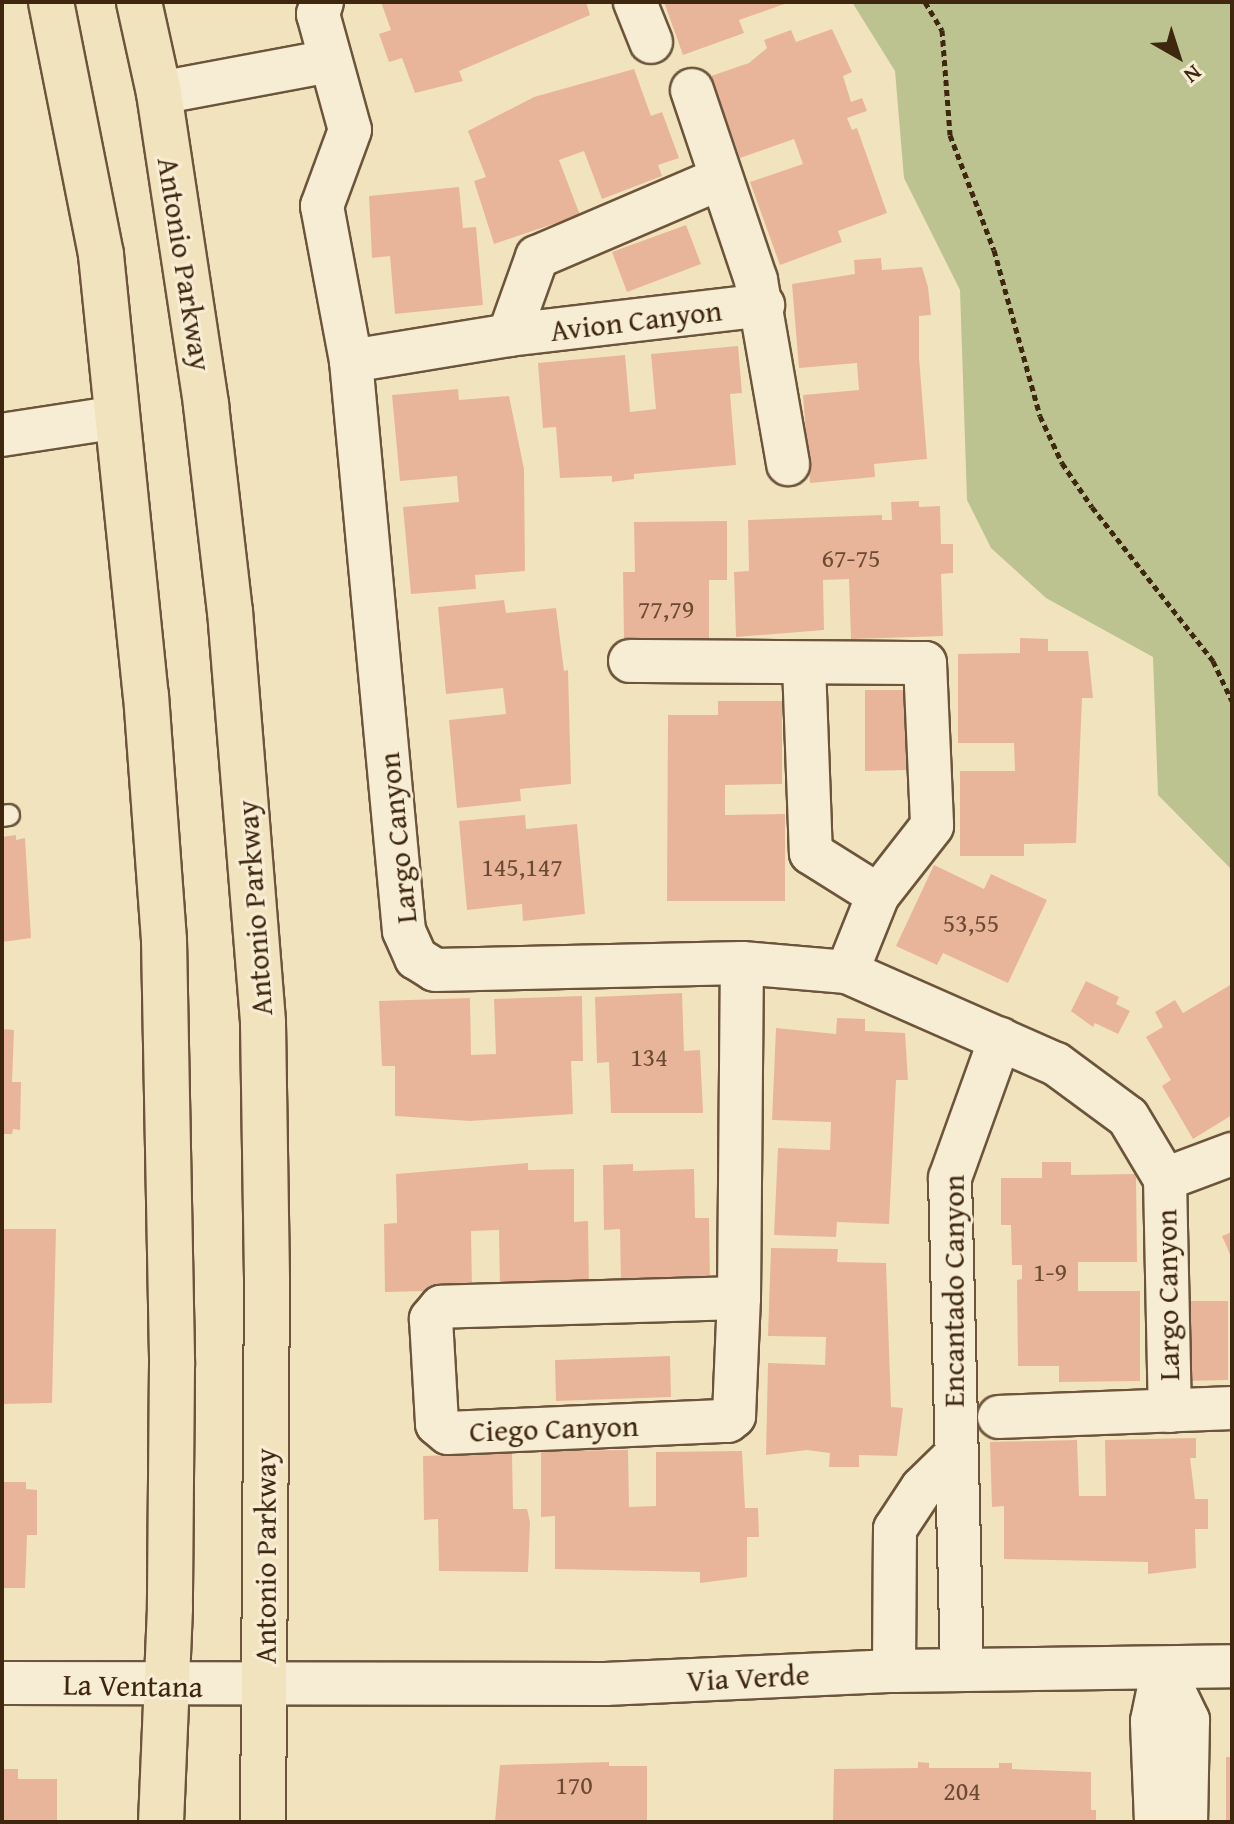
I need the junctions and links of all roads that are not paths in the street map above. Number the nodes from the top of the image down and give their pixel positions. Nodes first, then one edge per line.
1 (51, 2) edge
2 (139, 2) edge
3 (322, 2) edge
4 (635, 2) edge
5 (651, 42) dead end
6 (330, 61) junction
7 (692, 90) dead end
8 (159, 93) junction
9 (721, 178) junction
10 (763, 305) junction
11 (509, 335) junction
12 (351, 361) junction
13 (118, 417) junction
14 (2, 435) edge
15 (788, 464) dead end
16 (630, 661) dead end
17 (804, 665) junction
18 (878, 895) junction
19 (742, 963) junction
20 (847, 972) junction
21 (1000, 1039) junction
22 (1232, 1154) edge
23 (1165, 1179) junction
24 (739, 1298) junction
25 (1232, 1408) edge
26 (1170, 1411) junction
27 (999, 1417) dead end
28 (954, 1457) junction
29 (1232, 1666) edge
30 (1163, 1668) junction
31 (962, 1669) junction
32 (894, 1671) junction
33 (2, 1683) edge
34 (163, 1687) junction
35 (264, 1687) junction
36 (161, 1822) edge
37 (263, 1822) edge
38 (1156, 1822) edge
39 (1186, 1822) edge

1 - 13 main road
2 - 8 main road, Antonio Parkway
3 - 6 street, Largo Canyon
4 - 5 street
6 - 8 street
6 - 12 street, Largo Canyon
7 - 9 street, Avion Canyon
8 - 35 main road, Antonio Parkway
9 - 10 street, Avion Canyon
9 - 11 street, Avion Canyon
10 - 11 street, Avion Canyon
10 - 15 street, Avion Canyon
11 - 12 street, Avion Canyon
12 - 19 street, Largo Canyon
13 - 14 street
13 - 34 main road
16 - 17 street
17 - 18 street
17 - 18 street
18 - 20 street
19 - 20 street, Largo Canyon
19 - 24 street, Ciego Canyon
20 - 21 street, Largo Canyon
21 - 23 street, Largo Canyon
21 - 28 street, Encantado Canyon
22 - 23 street, Largo Canyon
23 - 26 street, Largo Canyon
24 - 24 street, Ciego Canyon
25 - 26 street, Largo Canyon
26 - 27 street, Largo Canyon
28 - 31 street, Encantado Canyon
28 - 32 street
29 - 30 street, Via Verde
30 - 31 street, Via Verde
30 - 38 street
30 - 39 street
31 - 32 street, Via Verde
32 - 35 street, Via Verde
33 - 34 street, La Ventana
34 - 35 street, La Ventana
34 - 36 main road
35 - 37 main road, Antonio Parkway

